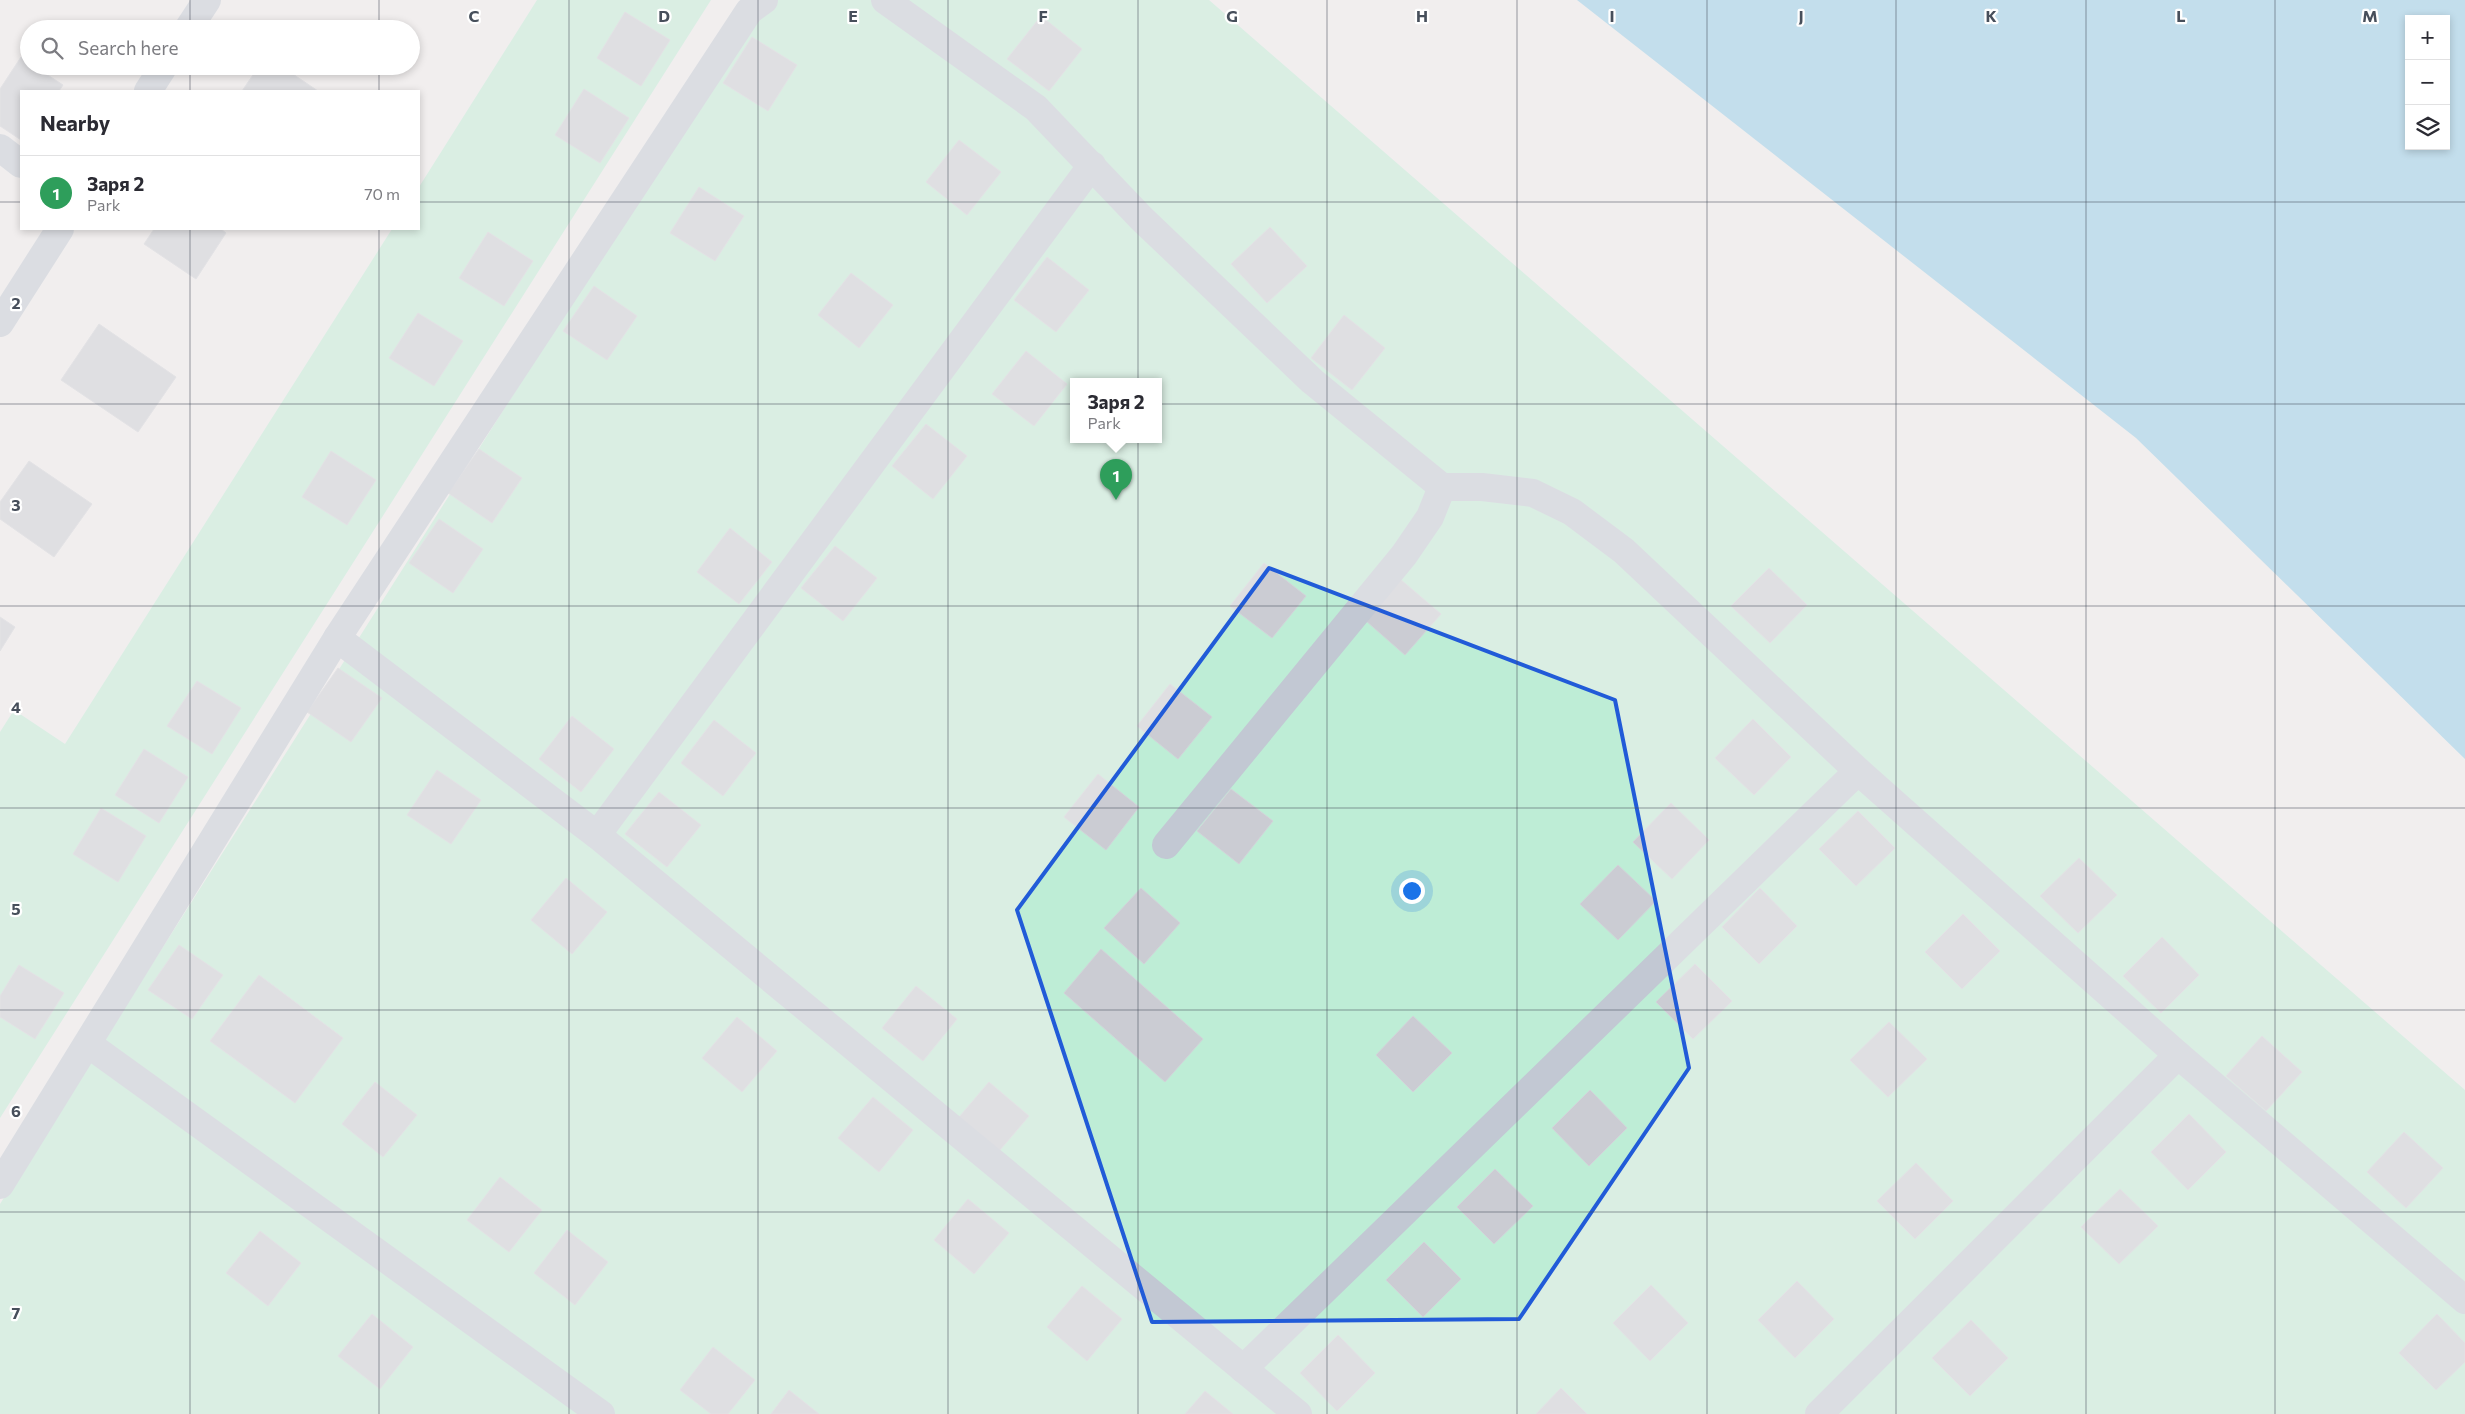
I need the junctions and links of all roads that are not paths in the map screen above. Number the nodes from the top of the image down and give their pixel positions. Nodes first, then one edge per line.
1 (207, 0) edge
2 (764, 0) edge
3 (886, 0) edge
4 (194, 20) edge
5 (158, 75) edge
6 (149, 90) edge
7 (0, 148) edge
8 (20, 163) edge
9 (1092, 165) junction
10 (59, 230) edge
11 (0, 322) edge
12 (1442, 487) junction
13 (337, 638) junction
14 (1858, 771) junction
15 (597, 835) junction
16 (1166, 844) dead end
17 (88, 1044) junction
18 (2178, 1055) junction
19 (0, 1185) edge
20 (2465, 1300) edge
21 (1243, 1369) junction
22 (601, 1414) edge
23 (1298, 1414) edge
24 (1819, 1414) edge

1 - 4 street
2 - 13 street
3 - 9 street
5 - 6 street
7 - 8 street
9 - 12 street
9 - 15 street
10 - 11 street
12 - 14 street
12 - 16 street
13 - 15 street
13 - 17 street
14 - 18 street
14 - 21 street
15 - 21 street
17 - 19 street
17 - 22 street
18 - 20 street
18 - 24 street
21 - 23 street

